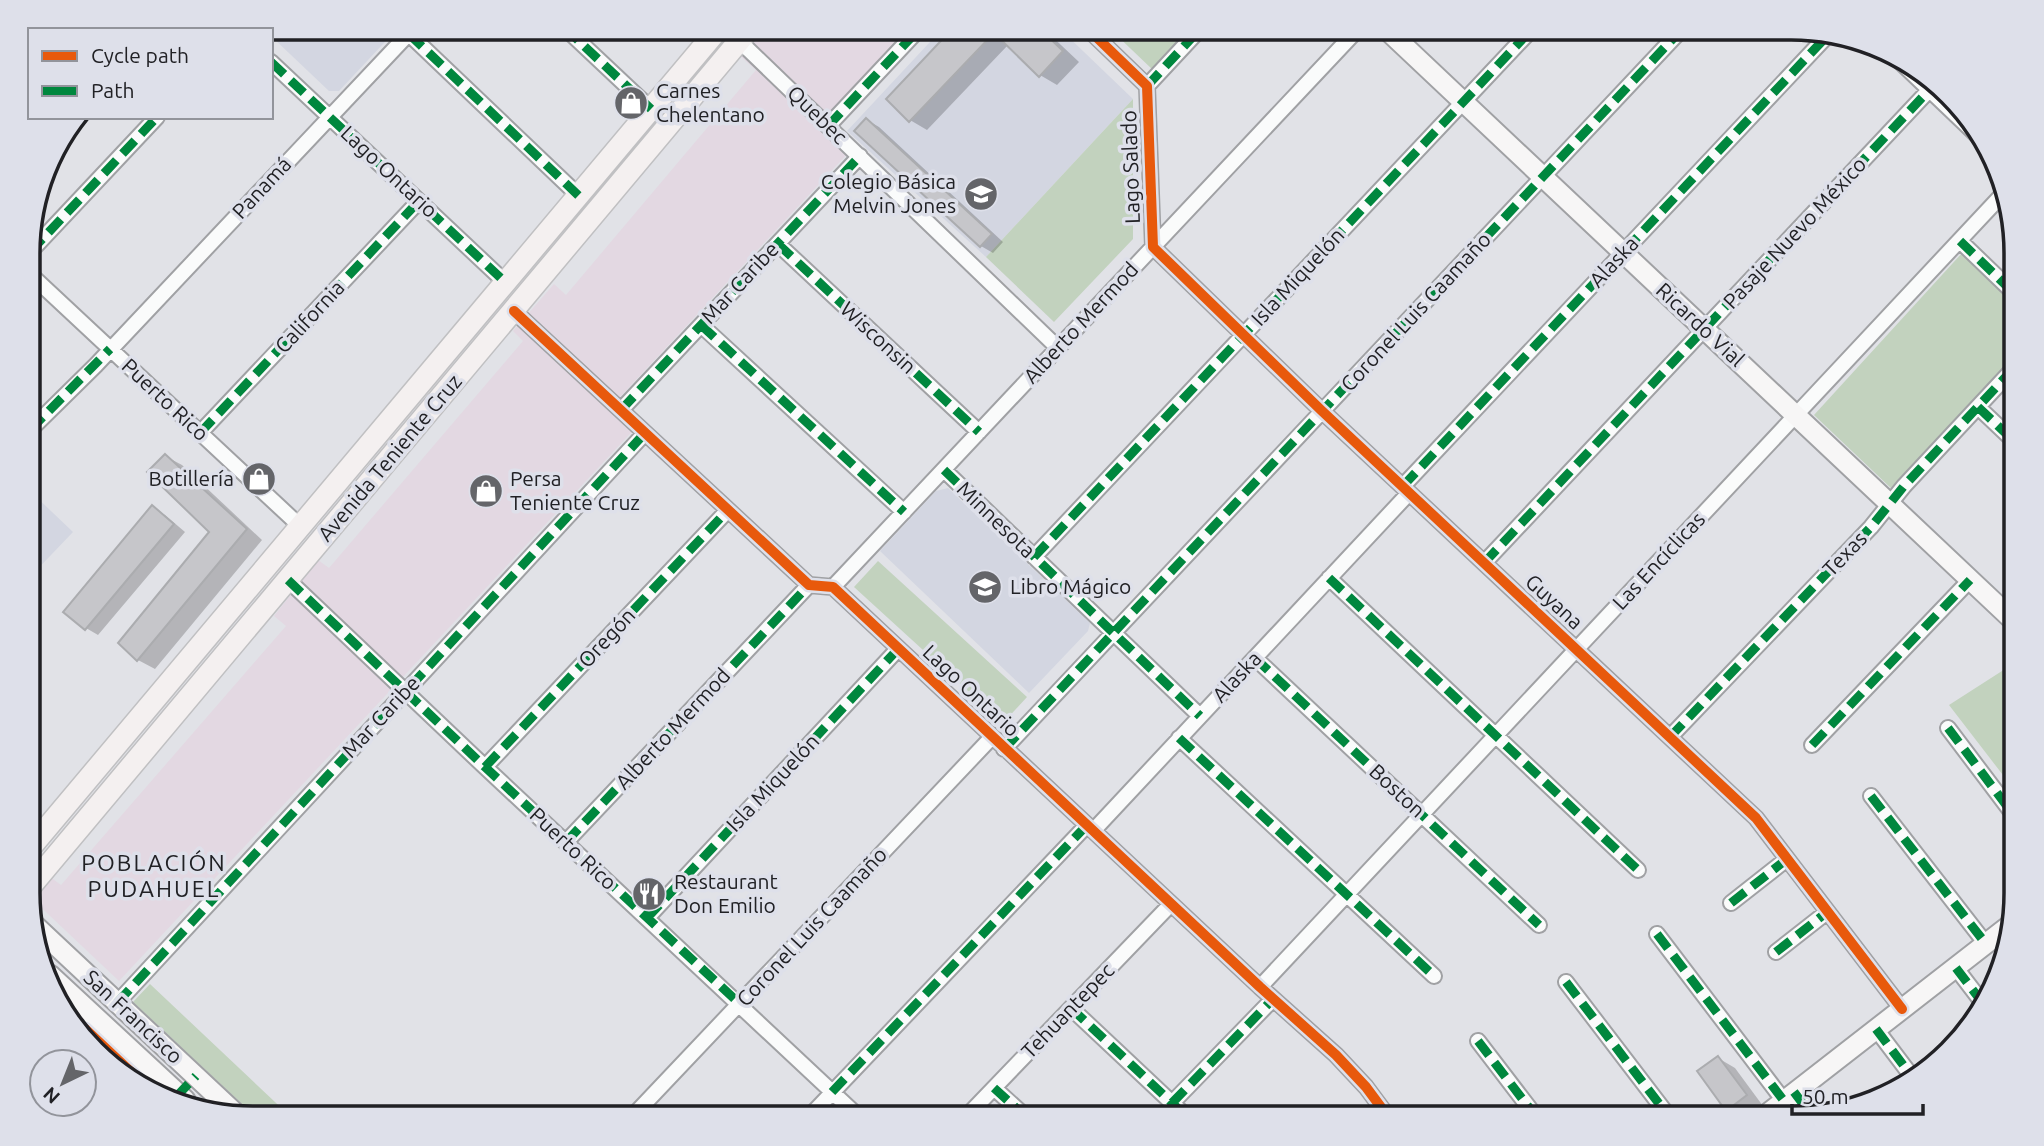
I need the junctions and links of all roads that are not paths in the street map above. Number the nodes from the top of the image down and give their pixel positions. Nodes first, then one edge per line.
1 (1100, 40) edge
2 (1189, 40) edge
3 (1347, 40) edge
4 (1398, 40) edge
5 (1521, 40) edge
6 (1672, 40) edge
7 (403, 41) edge
8 (422, 41) edge
9 (579, 41) edge
10 (708, 41) edge
11 (731, 41) edge
12 (746, 41) edge
13 (908, 41) edge
14 (1821, 43) edge
15 (273, 64) edge
16 (1147, 86) junction
17 (1928, 91) edge
18 (1463, 102) junction
19 (651, 109) junction
20 (330, 117) junction
21 (155, 119) edge
22 (828, 126) junction
23 (860, 156) junction
24 (1543, 177) junction
25 (579, 196) junction
26 (419, 201) junction
27 (1997, 201) edge
28 (41, 240) edge
29 (1960, 241) junction
30 (778, 244) junction
31 (1153, 247) junction
32 (1623, 253) junction
33 (2003, 282) edge
34 (506, 283) junction
35 (40, 286) edge
36 (514, 311) junction
37 (701, 325) junction
38 (1704, 329) junction
39 (1243, 335) junction
40 (1058, 348) junction
41 (110, 349) junction
42 (2003, 380) edge
43 (1978, 407) junction
44 (621, 410) junction
45 (1322, 411) junction
46 (1796, 415) junction
47 (40, 420) edge
48 (2003, 431) edge
49 (979, 432) junction
50 (200, 433) junction
51 (645, 433) junction
52 (944, 470) junction
53 (1406, 490) junction
54 (1889, 504) junction
55 (728, 510) junction
56 (904, 512) junction
57 (301, 527) junction
58 (1034, 557) junction
59 (1484, 563) junction
60 (1329, 578) junction
61 (288, 580) junction
62 (1970, 580) junction
63 (809, 585) junction
64 (833, 587) junction
65 (2003, 612) edge
66 (1114, 633) junction
67 (898, 649) junction
68 (1576, 649) junction
69 (1255, 658) junction
70 (405, 692) junction
71 (1200, 716) junction
72 (1948, 728) dead end
73 (1496, 735) junction
74 (992, 737) junction
75 (1670, 737) junction
76 (1180, 738) junction
77 (1812, 745) dead end
78 (1004, 749) junction
79 (485, 767) junction
80 (1871, 796) dead end
81 (2003, 802) edge
82 (1422, 814) junction
83 (1090, 828) junction
84 (40, 836) edge
85 (566, 842) junction
86 (1787, 859) junction
87 (1638, 870) dead end
88 (40, 875) edge
89 (1346, 895) junction
90 (1731, 903) dead end
91 (1171, 904) junction
92 (1827, 912) junction
93 (647, 918) junction
94 (1539, 925) dead end
95 (2000, 933) edge
96 (44, 934) edge
97 (1657, 934) dead end
98 (1986, 944) junction
99 (1776, 952) dead end
100 (1955, 968) junction
101 (1434, 976) dead end
102 (1566, 982) dead end
103 (62, 986) edge
104 (1260, 987) junction
105 (1977, 996) edge
106 (1273, 999) junction
107 (117, 1003) junction
108 (740, 1003) junction
109 (1071, 1008) junction
110 (1902, 1009) junction
111 (96, 1018) junction
112 (88, 1026) edge
113 (1876, 1029) junction
114 (1478, 1041) dead end
115 (1907, 1070) edge
116 (196, 1076) junction
117 (994, 1088) junction
118 (173, 1090) edge
119 (832, 1092) junction
120 (183, 1093) edge
121 (1789, 1097) junction
122 (1172, 1103) junction
123 (226, 1104) edge
124 (1175, 1105) edge
125 (1380, 1105) edge
126 (1527, 1105) edge
127 (1660, 1105) edge
128 (1779, 1105) edge
129 (1799, 1105) edge
130 (643, 1106) edge
131 (819, 1106) edge
132 (847, 1106) edge
133 (977, 1106) edge
134 (1013, 1106) edge

1 - 16 street, Lago Salado
2 - 16 street
3 - 31 street, Alberto Mermod
4 - 18 street, Ricardo Vial
5 - 18 street, Isla Miquelón
6 - 24 street, Coronel Luis Caamaño
7 - 20 street, Panamá
8 - 25 street
9 - 19 street
10 - 19 main road, Avenida Teniente Cruz
11 - 36 main road, Avenida Teniente Cruz
12 - 22 street, Quebec
13 - 22 street
14 - 32 street, Alaska
15 - 20 street, Lago Ontario
16 - 31 street, Lago Salado
17 - 38 street, Pasaje Nuevo México
18 - 24 street, Ricardo Vial
18 - 39 street, Isla Miquelón
19 - 25 main road, Avenida Teniente Cruz
20 - 26 street, Lago Ontario
20 - 41 street, Panamá
21 - 28 street
22 - 23 street, Quebec
23 - 30 street, Mar Caribe
23 - 40 street, Quebec
24 - 32 street, Ricardo Vial
24 - 45 street, Coronel Luis Caamaño
25 - 34 main road, Avenida Teniente Cruz
26 - 34 street, Lago Ontario
26 - 50 street, California
27 - 29 street, Las Encíclicas
29 - 33 street
29 - 46 street, Las Encíclicas
30 - 37 street, Mar Caribe
30 - 49 street, Wisconsin
31 - 39 street, Guyana
31 - 40 street, Alberto Mermod
32 - 38 street, Ricardo Vial
32 - 53 street, Alaska
34 - 57 main road, Avenida Teniente Cruz
35 - 41 street, Puerto Rico
36 - 44 street
36 - 61 main road, Avenida Teniente Cruz
37 - 44 street, Mar Caribe
37 - 56 street
38 - 46 street, Ricardo Vial
38 - 59 street, Pasaje Nuevo México
39 - 45 street, Guyana
39 - 58 street, Isla Miquelón
40 - 49 street, Alberto Mermod
41 - 47 street, Panamá
41 - 50 street, Puerto Rico
42 - 43 street, Texas
43 - 48 street
43 - 54 street, Texas
44 - 51 street
45 - 53 street, Guyana
45 - 66 street, Coronel Luis Caamaño
46 - 54 street, Ricardo Vial
46 - 68 street, Las Encíclicas
49 - 52 street, Alberto Mermod
50 - 57 street, Puerto Rico
51 - 55 street
51 - 70 street, Mar Caribe
52 - 56 street, Alberto Mermod
52 - 58 street, Minnesota
53 - 59 street, Guyana
53 - 60 street, Alaska
54 - 62 street, Ricardo Vial
54 - 75 street, Texas
55 - 63 street
55 - 79 street, Oregón
56 - 64 street, Alberto Mermod
57 - 84 main road, Avenida Teniente Cruz
58 - 66 street, Minnesota
59 - 68 street, Guyana
60 - 69 street, Alaska
60 - 73 street
61 - 70 street, Puerto Rico
61 - 88 main road, Avenida Teniente Cruz
62 - 65 street, Ricardo Vial
62 - 77 street
63 - 64 street
63 - 85 street, Alberto Mermod
64 - 67 street, Lago Ontario
66 - 71 street, Minnesota
66 - 78 street, Coronel Luis Caamaño
67 - 74 street, Lago Ontario
67 - 93 street, Isla Miquelón
68 - 73 street, Las Encíclicas
68 - 75 street, Guyana
69 - 71 street, Alaska
69 - 82 street, Boston
70 - 79 street, Puerto Rico
70 - 107 street, Mar Caribe
71 - 76 street, Alaska
72 - 81 street
73 - 82 street, Las Encíclicas
73 - 87 street
74 - 78 street, Lago Ontario
74 - 108 street, Coronel Luis Caamaño
75 - 86 street, Guyana
76 - 83 street, Alaska
76 - 89 street
78 - 83 street, Lago Ontario
79 - 85 street, Puerto Rico
80 - 98 street
82 - 89 street, Las Encíclicas
82 - 94 street, Boston
83 - 91 street, Lago Ontario
83 - 119 street, Alaska
85 - 93 street, Puerto Rico
86 - 90 street
86 - 92 street, Guyana
89 - 101 street
89 - 104 street, Las Encíclicas
91 - 104 street, Lago Ontario
91 - 109 street, Tehuantepec
92 - 99 street
92 - 110 street, Guyana
93 - 108 street, Puerto Rico
95 - 98 street
96 - 107 street, San Francisco
97 - 121 street
98 - 100 street
100 - 105 street
100 - 110 street
102 - 127 street
103 - 111 street, San Francisco
104 - 106 street, Lago Ontario
106 - 122 street
106 - 125 street, Lago Ontario
107 - 116 street, San Francisco
108 - 119 street, Puerto Rico
108 - 130 street, Coronel Luis Caamaño
109 - 117 street, Tehuantepec
109 - 122 street
110 - 113 street
111 - 112 street
111 - 118 street, San Francisco
113 - 115 street
113 - 121 street
114 - 126 street
116 - 120 street
116 - 123 street, San Francisco
117 - 133 street, Tehuantepec
117 - 134 street
119 - 131 street, Alaska
119 - 132 street, Puerto Rico
121 - 128 street
121 - 129 street
122 - 124 street

